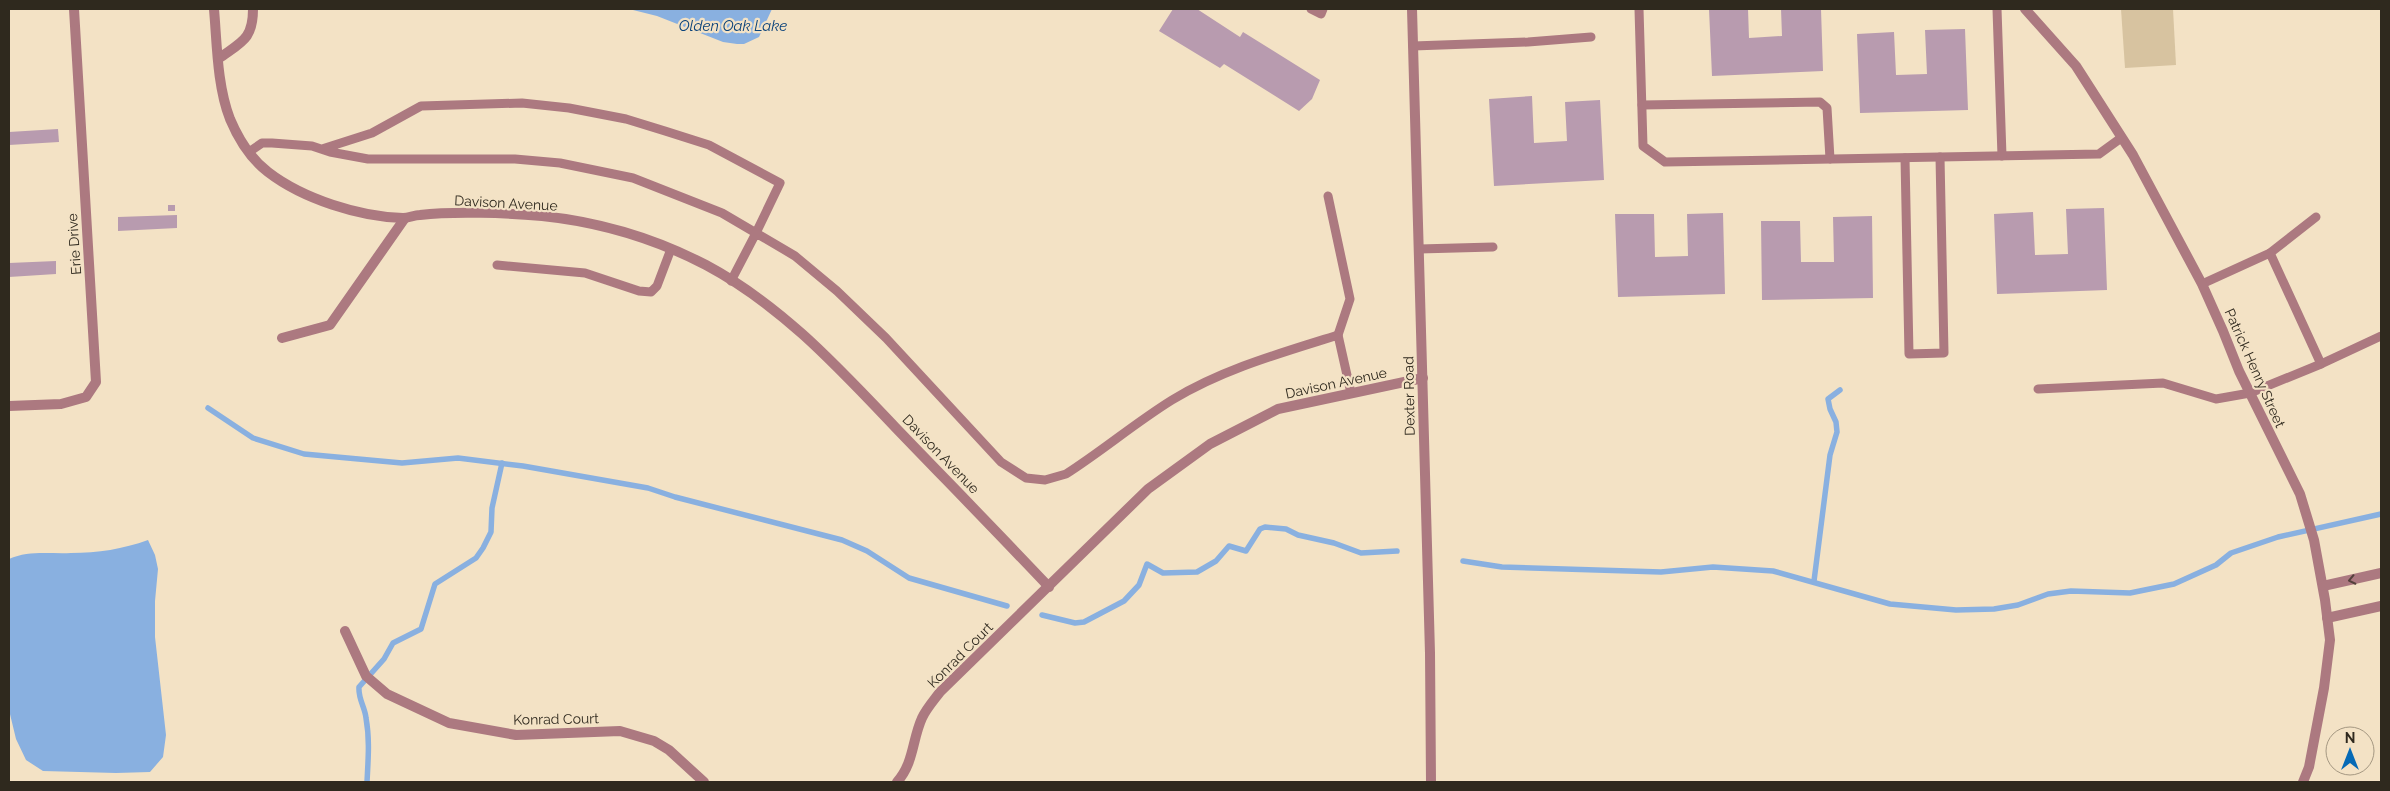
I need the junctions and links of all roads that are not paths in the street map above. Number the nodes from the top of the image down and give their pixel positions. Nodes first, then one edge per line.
1 (74, 9) edge
2 (214, 9) edge
3 (253, 9) edge
4 (1311, 9) edge
5 (1323, 9) edge
6 (1412, 9) edge
7 (1639, 9) edge
8 (1998, 9) edge
9 (2025, 9) edge
10 (1591, 37) dead end
11 (1413, 46) junction
12 (218, 60) junction
13 (1642, 105) junction
14 (2122, 138) junction
15 (322, 150) junction
16 (250, 152) junction
17 (2002, 156) junction
18 (1940, 157) junction
19 (1904, 158) junction
20 (1830, 159) junction
21 (1328, 196) dead end
22 (2316, 217) dead end
23 (405, 218) junction
24 (756, 233) junction
25 (1493, 247) dead end
26 (671, 249) junction
27 (1419, 249) junction
28 (2270, 253) junction
29 (497, 265) dead end
30 (731, 281) junction
31 (2202, 284) junction
32 (1338, 335) junction
33 (282, 338) dead end
34 (2380, 339) edge
35 (2321, 364) junction
36 (1423, 378) junction
37 (2038, 389) dead end
38 (1351, 393) junction
39 (2250, 393) junction
40 (9, 406) edge
41 (2381, 573) edge
42 (2323, 586) junction
43 (1050, 587) junction
44 (2381, 606) edge
45 (2327, 618) junction
46 (345, 631) dead end
47 (704, 782) edge
48 (897, 782) edge
49 (1431, 782) edge
50 (2303, 782) edge

1 - 40 street, Erie Drive
2 - 12 street, Davison Avenue
3 - 12 street
4 - 5 lane
6 - 11 street, Dexter Road
7 - 13 lane
8 - 17 lane
9 - 14 street, Patrick Henry Street
10 - 11 lane
11 - 27 street, Dexter Road
12 - 16 street, Davison Avenue
13 - 20 lane
13 - 20 lane
14 - 17 lane
14 - 31 street, Patrick Henry Street
15 - 16 lane
15 - 24 lane
15 - 24 lane
16 - 23 street, Davison Avenue
17 - 18 lane
18 - 19 lane
18 - 19 lane
19 - 20 lane
21 - 32 lane
22 - 28 lane
23 - 26 street, Davison Avenue
23 - 33 street
24 - 30 lane
24 - 32 lane
25 - 27 lane
26 - 29 lane
26 - 30 street, Davison Avenue
27 - 36 street, Dexter Road
28 - 31 lane
28 - 35 lane
30 - 43 street, Davison Avenue
31 - 39 street, Patrick Henry Street
32 - 38 lane
34 - 35 lane
35 - 39 lane
36 - 38 street, Davison Avenue
36 - 49 street, Dexter Road
37 - 39 lane
38 - 43 street, Davison Avenue
39 - 42 street, Patrick Henry Street
41 -> 42 street
42 - 45 street, Patrick Henry Street
43 - 48 street, Konrad Court
44 - 45 street
45 - 50 street, Patrick Henry Street
46 - 47 street, Konrad Court

